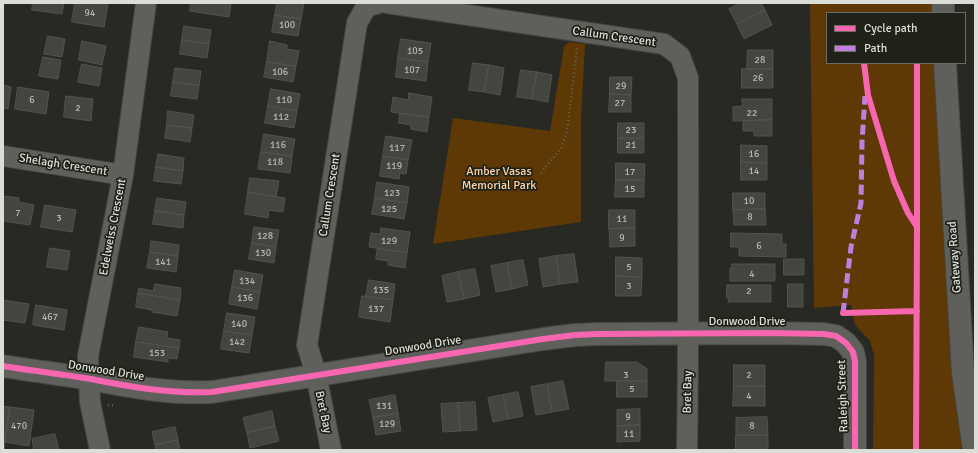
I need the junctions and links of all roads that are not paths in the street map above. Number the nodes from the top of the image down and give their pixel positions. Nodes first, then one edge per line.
1 (146, 3) edge
2 (379, 3) edge
3 (387, 3) edge
4 (945, 64) edge
5 (3, 156) edge
6 (123, 175) junction
7 (689, 333) junction
8 (846, 343) joint
9 (3, 366) edge
10 (316, 374) junction
11 (90, 379) junction
12 (975, 433) edge
13 (100, 450) edge
14 (331, 450) edge
15 (687, 450) edge
16 (856, 450) edge
17 (974, 450) edge

1 - 6 street, Edelweiss Crescent
2 - 10 street, Callum Crescent
3 - 7 street, Callum Crescent
4 - 17 street, Gateway Road
5 - 6 street, Shelagh Crescent
6 - 11 street, Edelweiss Crescent
7 - 8 street, Donwood Drive
7 - 10 street, Donwood Drive
7 - 15 street, Bret Bay
8 - 16 street, Raleigh Street
9 - 11 street, Donwood Drive
10 - 11 street, Donwood Drive
10 - 14 street, Bret Bay
11 - 13 street, Edelweiss Crescent
12 - 17 street, Gateway Road

